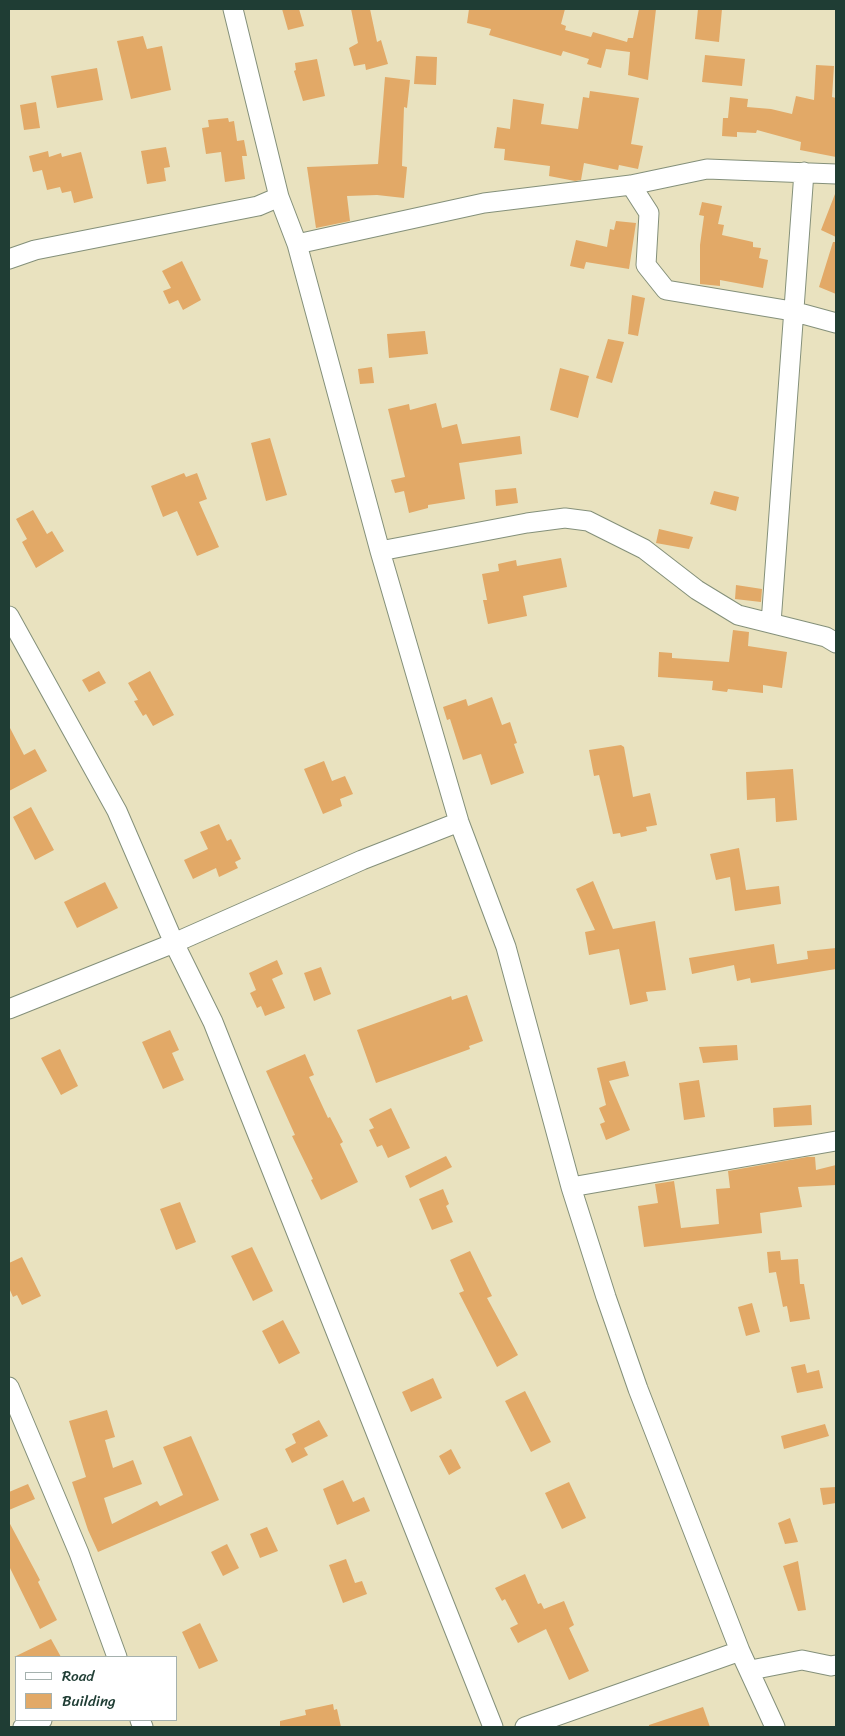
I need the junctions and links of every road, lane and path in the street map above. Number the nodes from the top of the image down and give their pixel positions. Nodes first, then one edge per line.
1 (233, 9) edge
2 (804, 172) junction
3 (836, 174) edge
4 (631, 185) junction
5 (279, 197) junction
6 (296, 244) junction
7 (9, 259) edge
8 (792, 311) junction
9 (836, 323) edge
10 (380, 551) junction
11 (9, 616) edge
12 (770, 623) junction
13 (836, 643) edge
14 (459, 822) junction
15 (174, 943) junction
16 (9, 1009) edge
17 (836, 1141) edge
18 (570, 1187) junction
19 (9, 1387) edge
20 (740, 1650) junction
21 (117, 1656) edge
22 (836, 1665) edge
23 (751, 1670) junction
24 (39, 1721) edge
25 (24, 1727) edge
26 (493, 1727) edge
27 (525, 1727) edge
28 (774, 1727) edge

1 - 5 street
2 - 3 street
2 - 4 street
2 - 8 street
4 - 6 street
4 - 8 street
5 - 6 street
5 - 7 street
6 - 10 street
8 - 9 street
8 - 12 street
10 - 12 street
10 - 14 street
11 - 15 street
12 - 13 street
14 - 15 street
14 - 18 street
15 - 16 street
15 - 26 street
17 - 18 street
18 - 20 street
19 - 21 street
20 - 23 street
20 - 27 street
22 - 23 street
23 - 28 street
24 - 25 street

